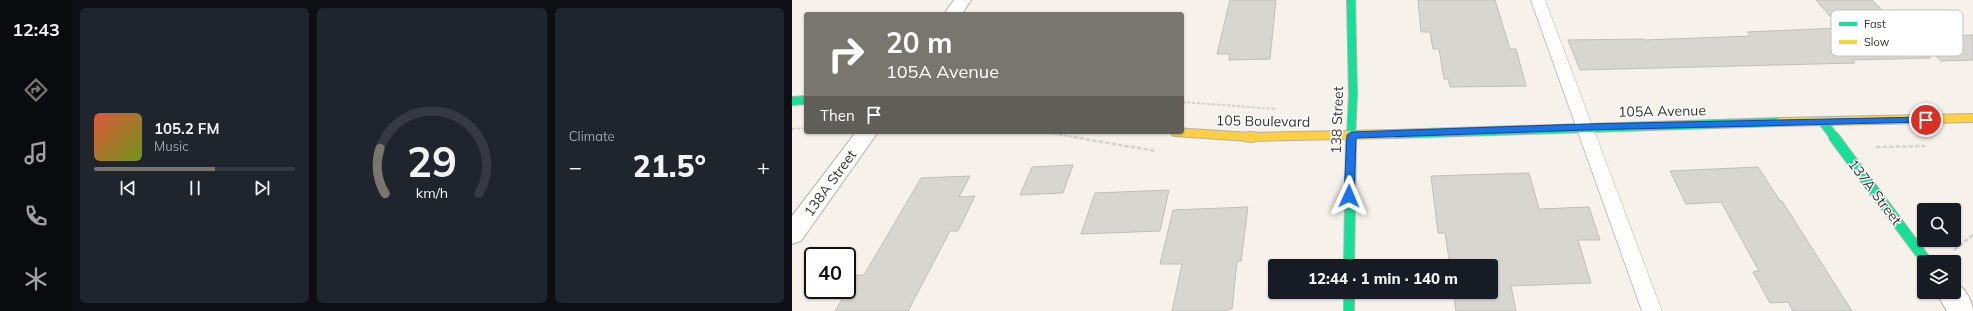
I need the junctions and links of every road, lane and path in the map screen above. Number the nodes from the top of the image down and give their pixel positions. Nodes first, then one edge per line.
1 (963, 0) edge
2 (1351, 0) edge
3 (1538, 0) edge
4 (954, 12) edge
5 (804, 100) edge
6 (792, 101) edge
7 (1184, 102) edge
8 (1277, 109) dead end
9 (1973, 118) edge
10 (1823, 122) junction
11 (1585, 127) junction
12 (804, 128) edge
13 (792, 129) edge
14 (1184, 132) edge
15 (866, 134) edge
16 (1351, 135) junction
17 (792, 234) edge
18 (1973, 235) edge
19 (1951, 253) dead end
20 (1922, 255) edge
21 (1349, 259) edge
22 (1349, 299) edge
23 (1954, 299) edge
24 (1349, 311) edge
25 (1652, 311) edge
26 (1963, 311) edge

1 - 4 street
2 - 16 street, 138 Street
3 - 11 lane
5 - 6 street
7 - 8 path
9 - 10 street, 105A Avenue
10 - 11 street, 105A Avenue
10 - 20 street, 137A Street
11 - 16 street, 105A Avenue
11 - 25 lane
12 - 13 path
14 - 16 street, 105 Boulevard
15 - 17 street, 138A Street
16 - 21 street, 138 Street
18 - 19 path
22 - 24 street
23 - 26 street

